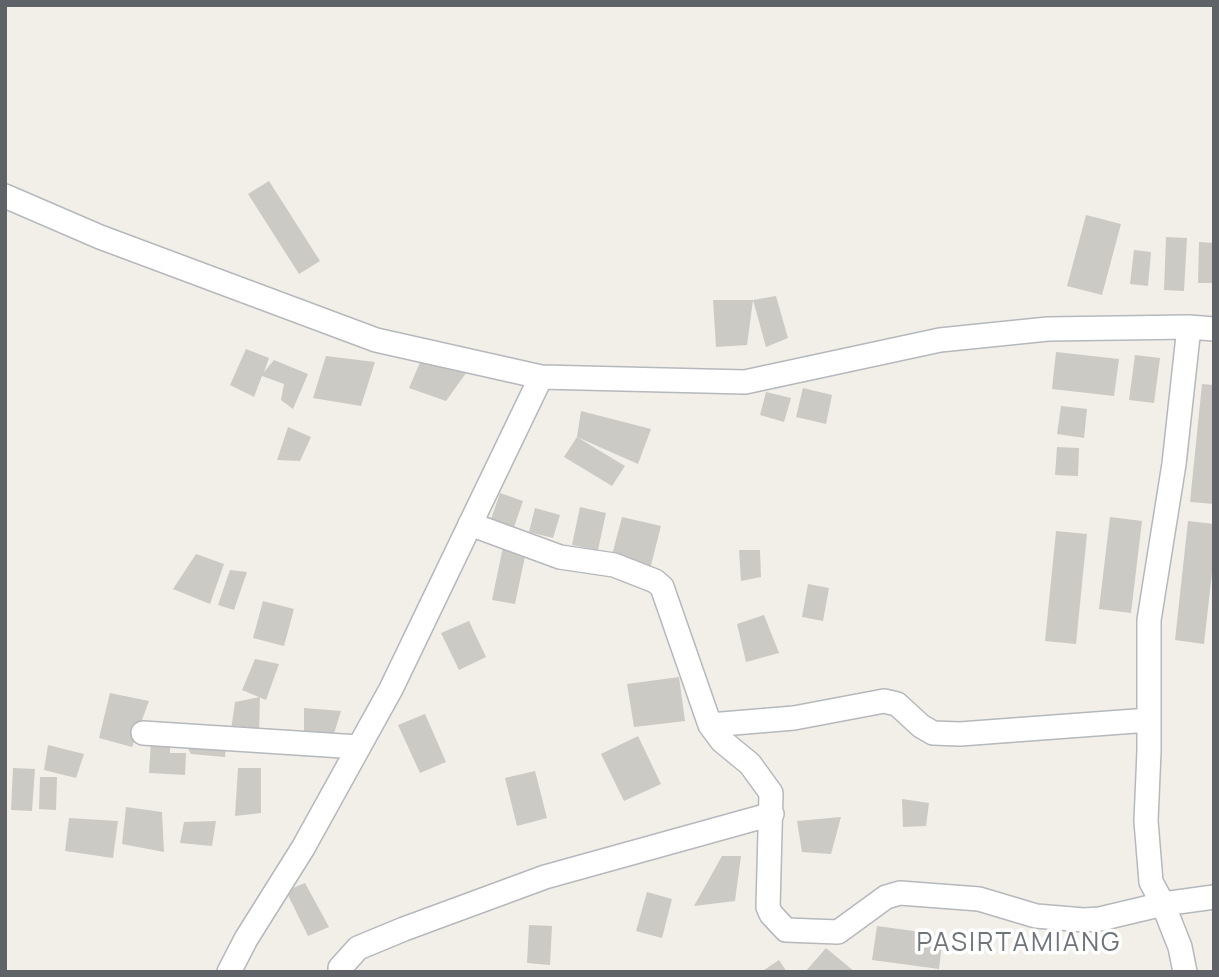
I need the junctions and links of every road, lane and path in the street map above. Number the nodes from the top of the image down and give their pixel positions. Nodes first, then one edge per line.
1 (5, 196) edge
2 (1189, 327) junction
3 (1214, 329) edge
4 (541, 377) junction
5 (470, 524) junction
6 (1149, 720) junction
7 (710, 725) junction
8 (143, 733) dead end
9 (358, 747) junction
10 (772, 814) junction
11 (1214, 897) edge
12 (1163, 904) junction
13 (340, 968) dead end
14 (229, 972) edge
15 (1185, 972) edge

1 - 4 street
2 - 3 street
2 - 4 street
2 - 6 street
4 - 5 street
5 - 7 street
5 - 9 street
6 - 7 street
6 - 12 street
7 - 10 street
8 - 9 street
9 - 14 street
10 - 12 street
10 - 13 street
11 - 12 street
12 - 15 street

